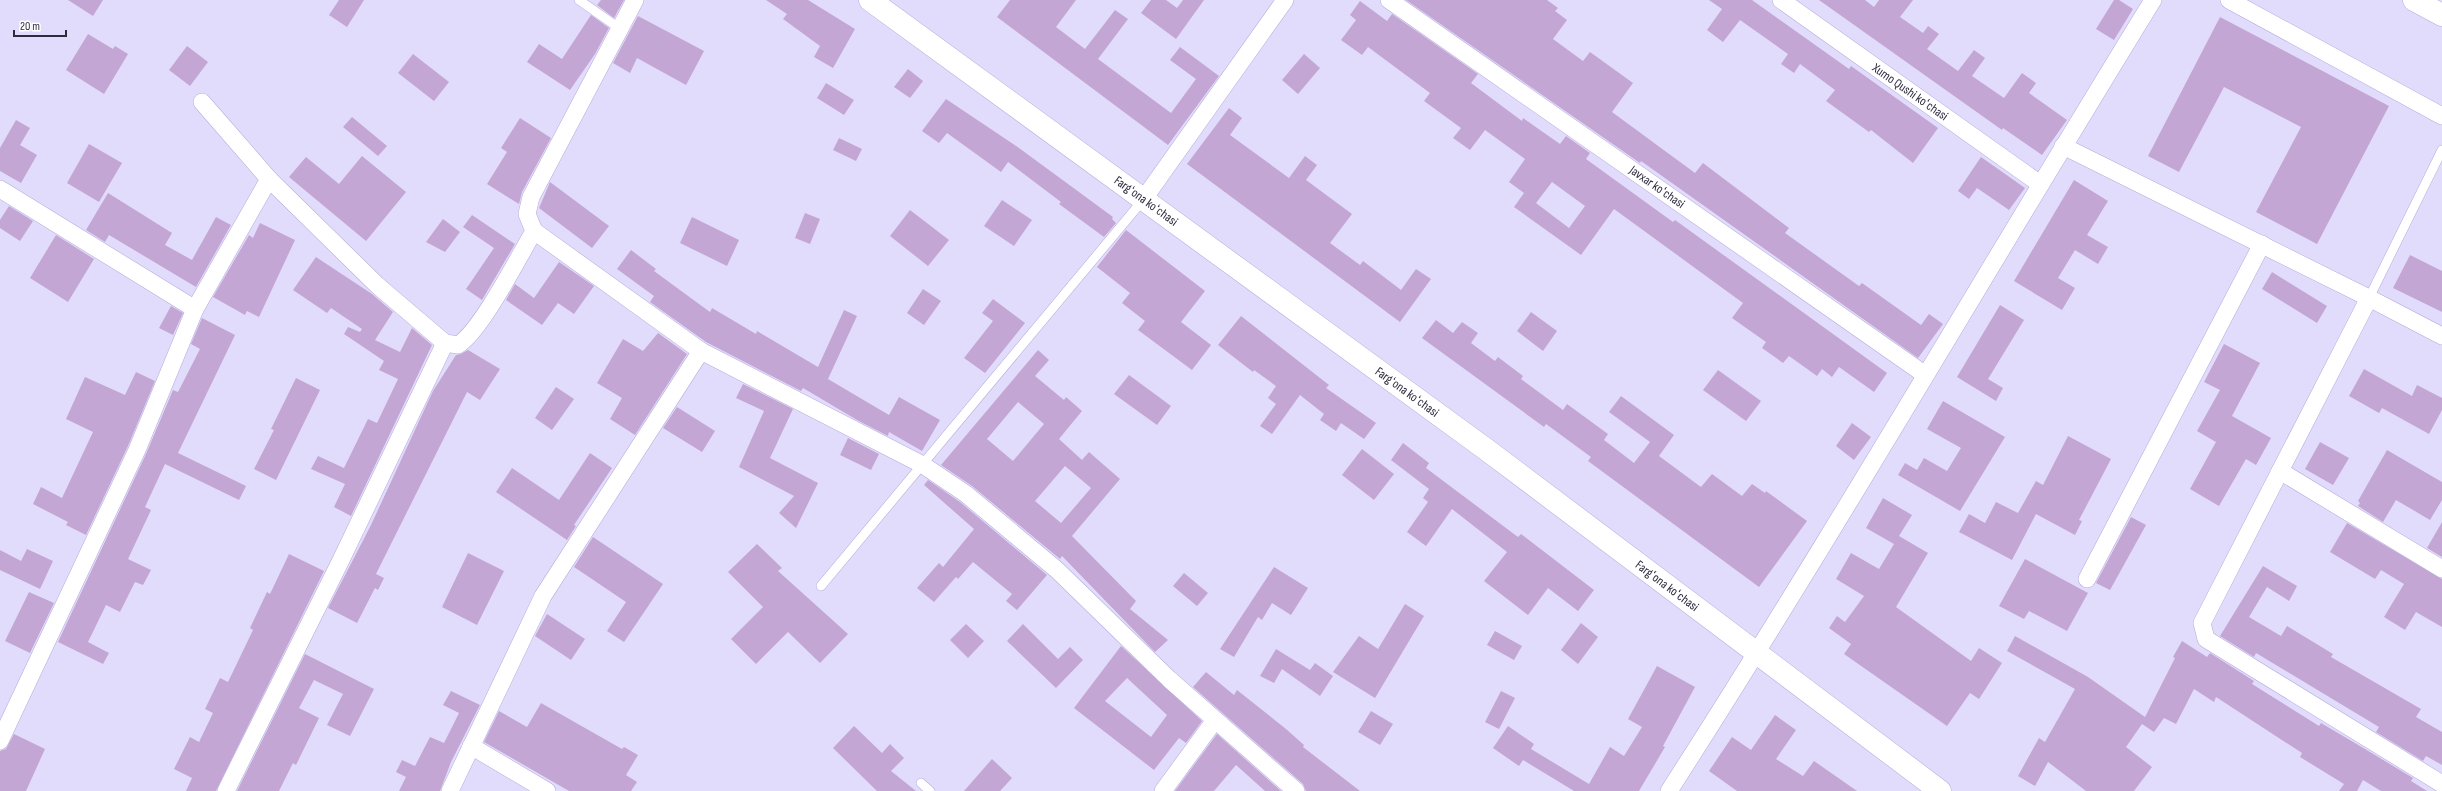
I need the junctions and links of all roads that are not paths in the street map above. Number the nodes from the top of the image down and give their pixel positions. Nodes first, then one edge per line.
1 (579, 0) edge
2 (635, 0) edge
3 (870, 0) edge
4 (1284, 0) edge
5 (1389, 0) edge
6 (1781, 0) edge
7 (2153, 0) edge
8 (2229, 0) edge
9 (2414, 0) edge
10 (2442, 15) edge
11 (619, 28) junction
12 (202, 102) dead end
13 (2442, 116) edge
14 (2063, 146) junction
15 (2442, 150) edge
16 (269, 179) junction
17 (2040, 184) junction
18 (0, 189) edge
19 (1143, 200) junction
20 (534, 231) junction
21 (2262, 244) junction
22 (2369, 298) junction
23 (195, 309) junction
24 (2442, 336) edge
25 (445, 342) junction
26 (701, 351) junction
27 (1924, 374) junction
28 (923, 465) junction
29 (2280, 471) junction
30 (2442, 569) edge
31 (2087, 579) dead end
32 (821, 586) dead end
33 (1757, 653) junction
34 (1215, 720) junction
35 (0, 741) edge
36 (472, 746) junction
37 (921, 783) dead end
38 (2442, 784) edge
39 (226, 791) edge
40 (450, 791) edge
41 (547, 791) edge
42 (930, 791) edge
43 (1163, 791) edge
44 (1296, 791) edge
45 (1669, 791) edge
46 (1940, 791) edge

1 - 11 lane
2 - 11 street
3 - 19 street, Fargʻona koʻchasi
4 - 19 street
5 - 27 street, Javxar koʻchasi
6 - 17 street, Xumo Qushi koʻchasi
7 - 14 street
8 - 13 street
9 - 10 street
11 - 20 street
12 - 16 street
14 - 17 street
14 - 21 street
15 - 22 lane
16 - 23 street
16 - 25 street
17 - 27 street
18 - 23 street
19 - 28 lane
19 - 33 street, Fargʻona koʻchasi
20 - 25 street
20 - 26 street
21 - 22 street
21 - 31 street
22 - 24 street
22 - 29 street
23 - 35 street
25 - 39 street
26 - 28 street
26 - 36 street
27 - 33 street
28 - 32 lane
28 - 34 street
29 - 30 street
29 - 38 street
33 - 45 street
33 - 46 street, Fargʻona koʻchasi
34 - 43 street
34 - 44 street
36 - 40 street
36 - 41 street
37 - 42 lane

